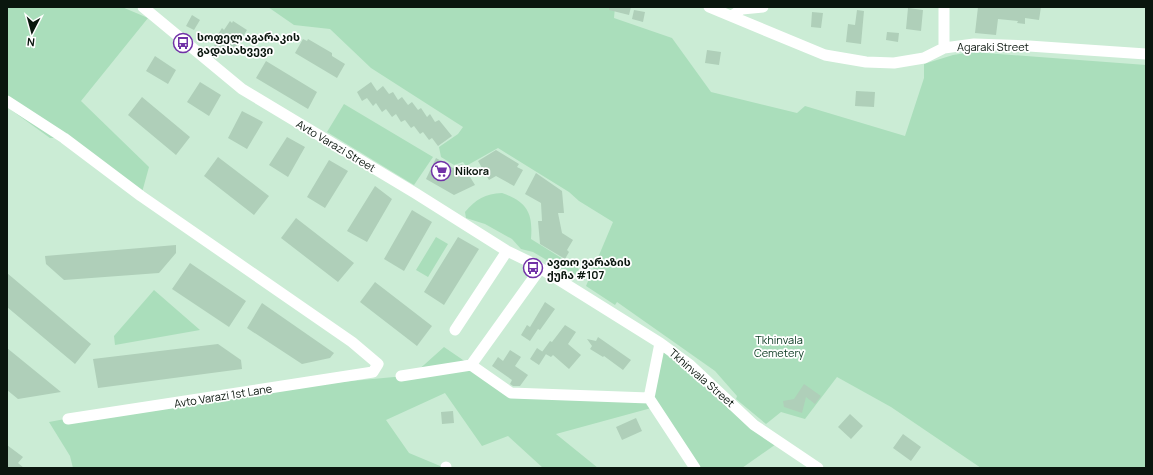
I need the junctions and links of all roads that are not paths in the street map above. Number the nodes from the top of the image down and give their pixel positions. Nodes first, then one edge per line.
1 (143, 7) edge
2 (709, 7) edge
3 (763, 7) edge
4 (944, 7) edge
5 (733, 15) junction
6 (944, 48) junction
7 (1146, 54) edge
8 (7, 101) edge
9 (507, 251) junction
10 (540, 268) junction
11 (455, 330) dead end
12 (660, 343) junction
13 (471, 365) junction
14 (401, 376) dead end
15 (649, 398) junction
16 (68, 419) dead end
17 (695, 468) edge
18 (818, 468) edge

1 - 9 street, Avto Varazi Street
2 - 5 street, Agaraki Street
3 - 5 street
4 - 6 street
5 - 6 street, Agaraki Street
6 - 7 street, Agaraki Street
8 - 16 street, Avto Varazi 1st Lane
9 - 10 street, Avto Varazi Street
9 - 11 street
10 - 12 street, Tkhinvala Street
10 - 13 street
12 - 15 street
12 - 18 street, Tkhinvala Street
13 - 14 street
13 - 15 street
15 - 17 street

